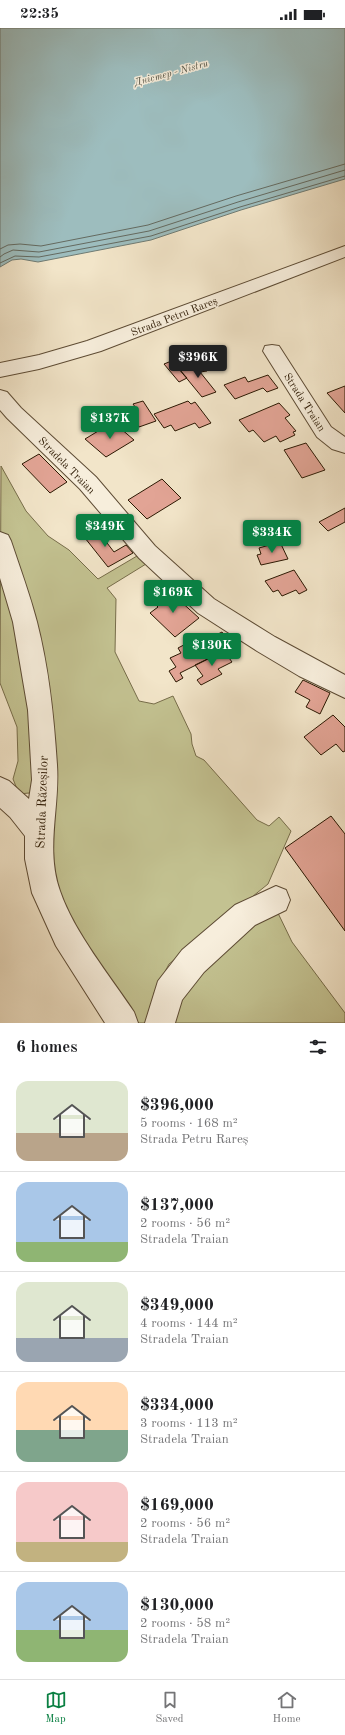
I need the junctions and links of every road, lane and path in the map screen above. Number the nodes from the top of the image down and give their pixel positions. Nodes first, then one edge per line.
1 (345, 251) edge
2 (272, 351) dead end
3 (0, 370) edge
4 (0, 397) edge
5 (345, 445) edge
6 (0, 540) edge
7 (345, 687) edge
8 (0, 790) edge
9 (38, 831) junction
10 (276, 900) dead end
11 (123, 1023) edge
12 (160, 1023) edge

1 - 3 street, Strada Petru Rareș
2 - 5 street, Strada Traian
4 - 7 street, Stradela Traian
6 - 9 street, Strada Răzeșilor
8 - 9 street
9 - 11 street, Strada Răzeșilor
10 - 12 street

